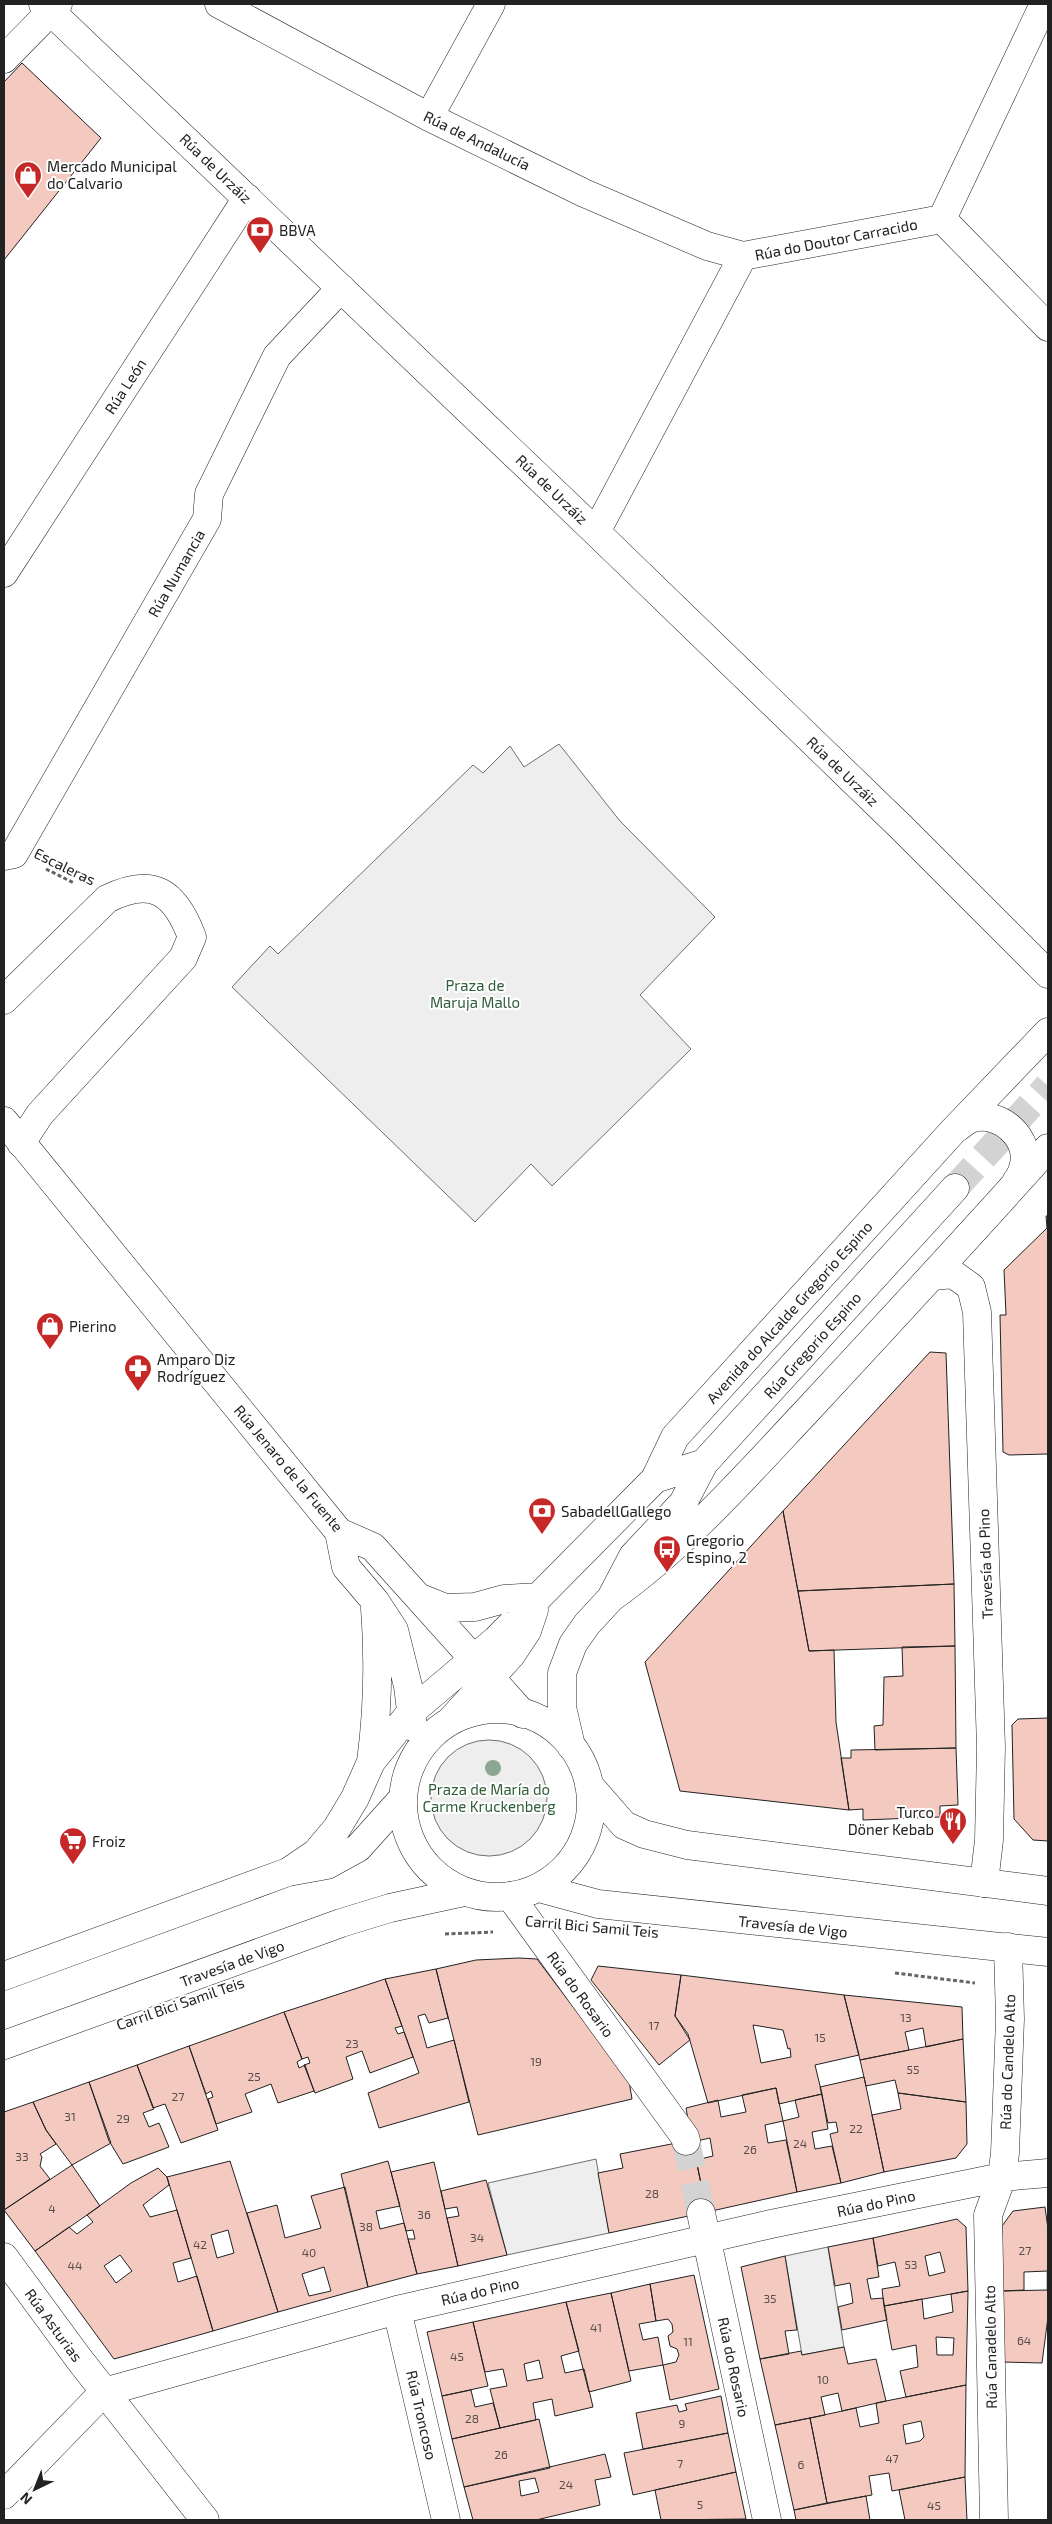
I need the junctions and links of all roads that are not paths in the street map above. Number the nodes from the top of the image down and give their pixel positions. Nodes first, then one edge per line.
1 (219, 4) edge
2 (491, 4) edge
3 (1044, 4) edge
4 (50, 6) edge
5 (4, 59) edge
6 (430, 117) junction
7 (247, 198) junction
8 (942, 218) junction
9 (743, 256) junction
10 (341, 288) junction
11 (1048, 328) edge
12 (596, 532) junction
13 (4, 573) edge
14 (9, 855) edge
15 (1048, 974) edge
16 (4, 1000) edge
17 (1048, 1032) edge
18 (4, 1122) edge
19 (953, 1131) junction
20 (21, 1143) junction
21 (1048, 1148) edge
22 (1014, 1186) junction
23 (955, 1188) tunnel mouth
24 (933, 1276) junction
25 (704, 1464) junction
26 (655, 1479) junction
27 (339, 1532) junction
28 (416, 1597) junction
29 (538, 1597) junction
30 (611, 1598) junction
31 (375, 1601) junction
32 (482, 1668) junction
33 (411, 1712) junction
34 (524, 1714) junction
35 (449, 1722) junction
36 (571, 1746) junction
37 (417, 1753) junction
38 (371, 1762) junction
39 (589, 1785) junction
40 (403, 1798) junction
41 (288, 1872) junction
42 (984, 1883) junction
43 (539, 1888) junction
44 (1048, 1891) edge
45 (464, 1892) junction
46 (510, 1896) junction
47 (1008, 1947) junction
48 (1048, 1952) edge
49 (4, 1976) edge
50 (4, 2045) edge
51 (686, 2141) tunnel mouth
52 (1048, 2173) edge
53 (1002, 2177) junction
54 (701, 2213) tunnel mouth
55 (707, 2240) junction
56 (4, 2257) edge
57 (397, 2310) junction
58 (104, 2392) junction
59 (4, 2495) edge
60 (205, 2520) edge
61 (446, 2520) edge
62 (768, 2520) edge
63 (994, 2520) edge

1 - 6 street, Rúa de Andalucía
2 - 6 street
3 - 8 street
4 - 5 street
4 - 7 street, Rúa de Urzáiz
6 - 9 street, Rúa de Andalucía
7 - 10 street, Rúa de Urzáiz
7 - 13 street, Rúa León
8 - 9 street, Rúa do Doutor Carracido
8 - 11 street
9 - 12 street, Rúa do Doutor Carracido
10 - 12 street, Rúa de Urzáiz
10 - 14 street, Rúa Numancia
12 - 15 street, Rúa de Urzáiz
16 - 20 street
17 - 19 street, Avenida do Alcalde Gregorio Espino
18 - 20 street, Rúa Jenaro de la Fuente
19 - 22 street
19 - 26 street, Avenida do Alcalde Gregorio Espino
20 - 27 street, Rúa Jenaro de la Fuente
21 - 22 street
22 - 24 street
23 - 25 street, Rúa Gregorio Espino
24 - 30 street
24 - 42 street, Travesía do Pino
25 - 26 street
25 - 30 street
26 - 29 street, Avenida do Alcalde Gregorio Espino
27 - 28 street, Rúa Jenaro de la Fuente
27 - 31 street
28 - 29 street
28 - 32 street, Rúa Jenaro de la Fuente
29 - 32 street, Avenida do Alcalde Gregorio Espino
30 - 36 street
31 - 33 street
31 - 38 street
32 - 33 street
32 - 34 street, Rúa Jenaro de la Fuente
32 - 35 street
33 - 37 street
33 - 38 street
34 - 35 street
34 - 36 street
35 - 37 street
36 - 39 street
37 - 40 street
38 - 41 street
39 - 42 street
39 - 43 street
40 - 41 street
40 - 45 street
41 - 49 street
42 - 44 street
43 - 46 street
43 - 47 street, Travesía de Vigo
45 - 46 street
45 - 50 street, Travesía de Vigo
46 - 51 street, Rúa do Rosario
47 - 48 street, Travesía de Vigo
47 - 53 street, Rúa do Candelo Alto
52 - 53 street, Rúa do Pino
53 - 55 street, Rúa do Pino
53 - 63 street, Rúa Canadelo Alto
54 - 55 street, Rúa do Rosario
55 - 57 street, Rúa do Pino
55 - 62 street, Rúa do Rosario
56 - 58 street, Rúa Asturias
57 - 58 street, Rúa do Pino
57 - 61 street, Rúa Troncoso
58 - 59 street
58 - 60 street, Rúa Asturias

